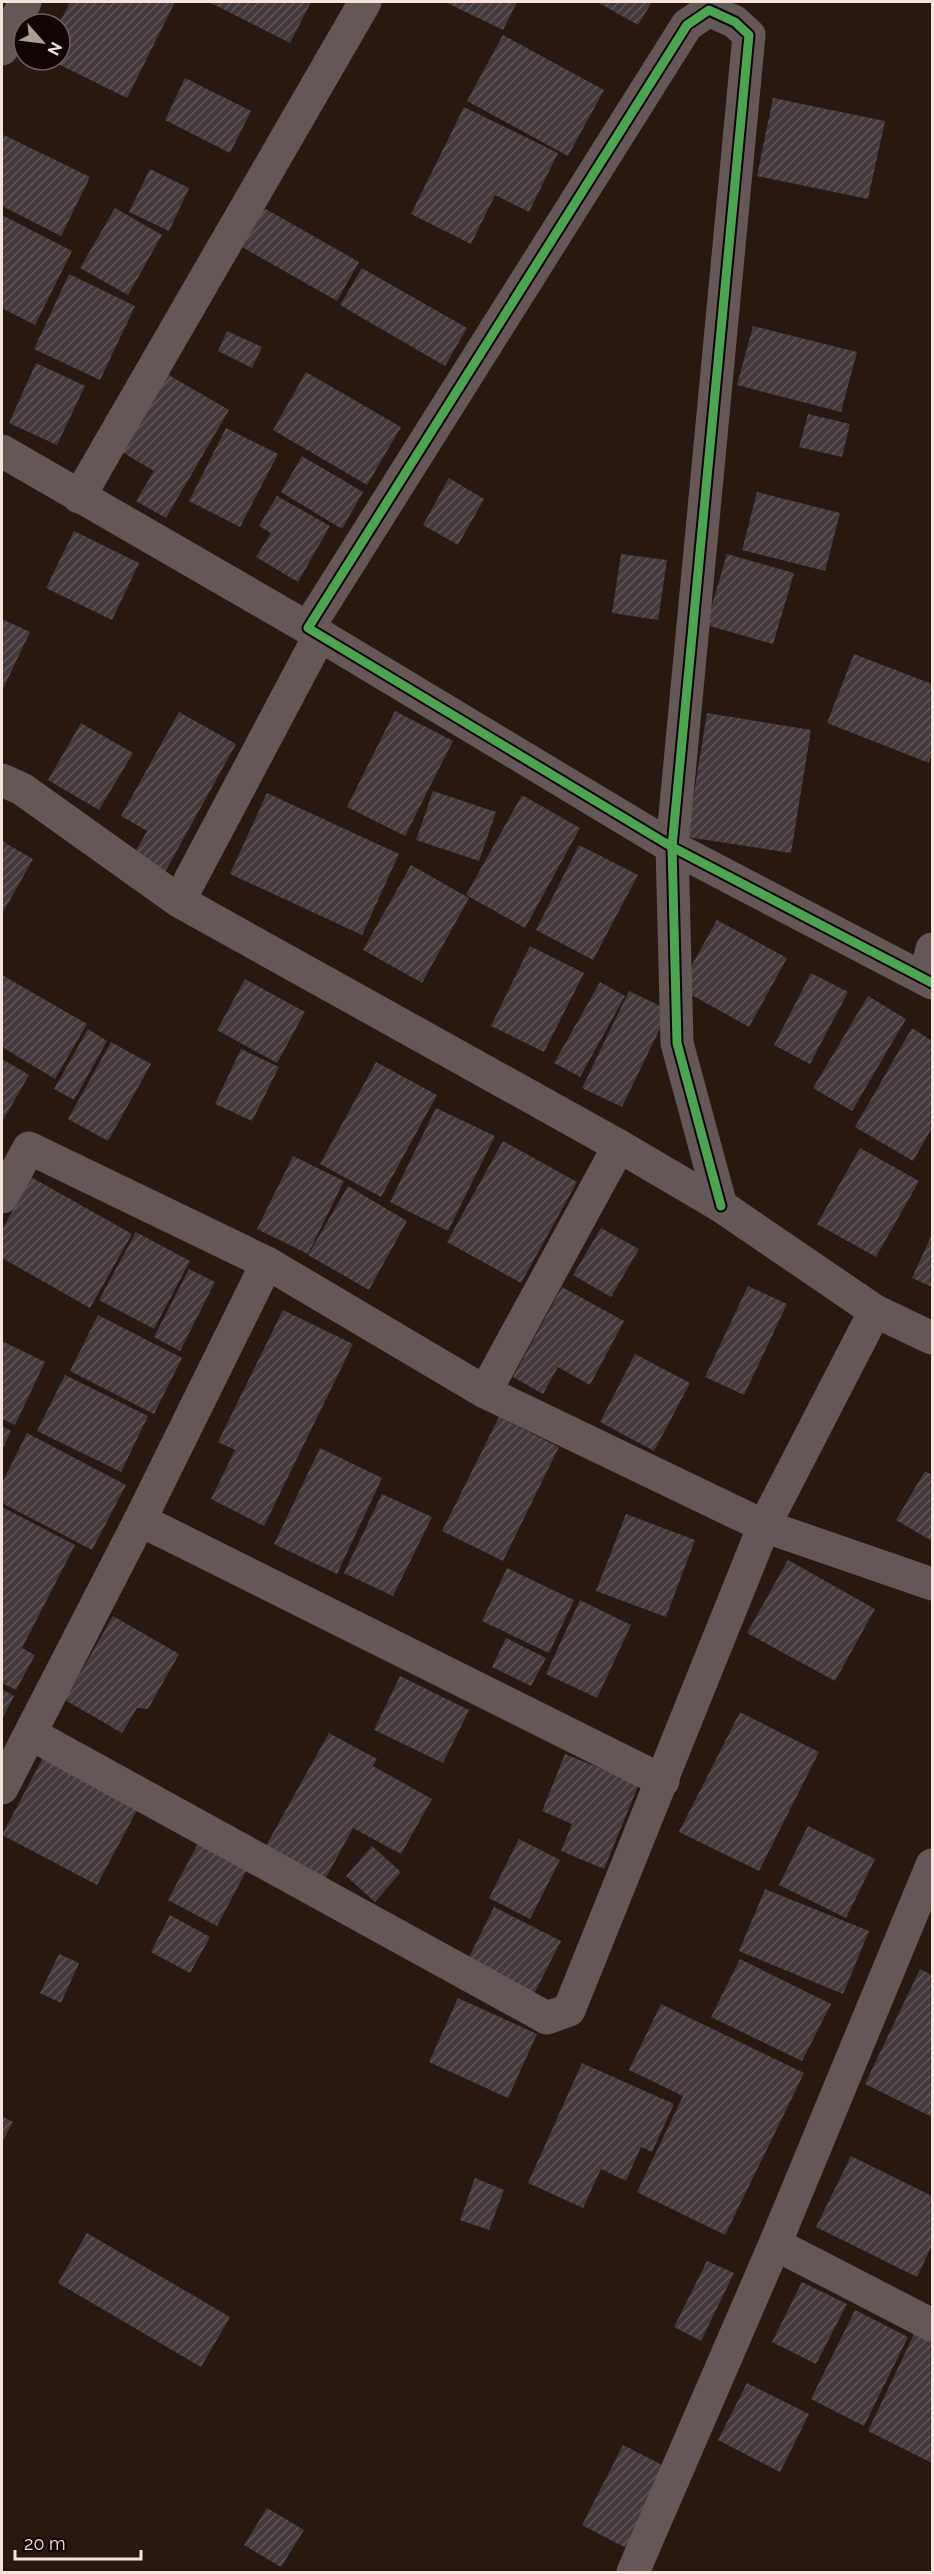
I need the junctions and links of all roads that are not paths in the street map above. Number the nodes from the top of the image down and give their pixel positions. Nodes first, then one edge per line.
1 (25, 2) edge
2 (365, 2) edge
3 (2, 49) edge
4 (2, 450) edge
5 (79, 497) junction
6 (314, 631) junction
7 (2, 780) edge
8 (672, 847) junction
9 (178, 902) junction
10 (930, 970) edge
11 (619, 1146) junction
12 (2, 1197) edge
13 (721, 1206) junction
14 (267, 1263) junction
15 (875, 1311) junction
16 (933, 1338) edge
17 (485, 1392) junction
18 (140, 1520) junction
19 (764, 1526) junction
20 (933, 1584) edge
21 (31, 1734) junction
22 (663, 1781) junction
23 (2, 1788) edge
24 (933, 1865) edge
25 (775, 2244) junction
26 (933, 2325) edge
27 (633, 2572) edge

1 - 3 street
2 - 5 street
4 - 5 street
5 - 6 street
6 - 8 street
6 - 8 street
6 - 9 street
7 - 9 street
8 - 10 street
8 - 13 street
9 - 11 street
11 - 13 street
11 - 17 street
12 - 14 street
13 - 15 street
14 - 17 street
14 - 18 street
15 - 16 street
15 - 19 street
17 - 19 street
18 - 21 street
18 - 22 street
19 - 20 street
19 - 22 street
21 - 22 street
21 - 23 street
24 - 25 street
25 - 26 street
25 - 27 street

